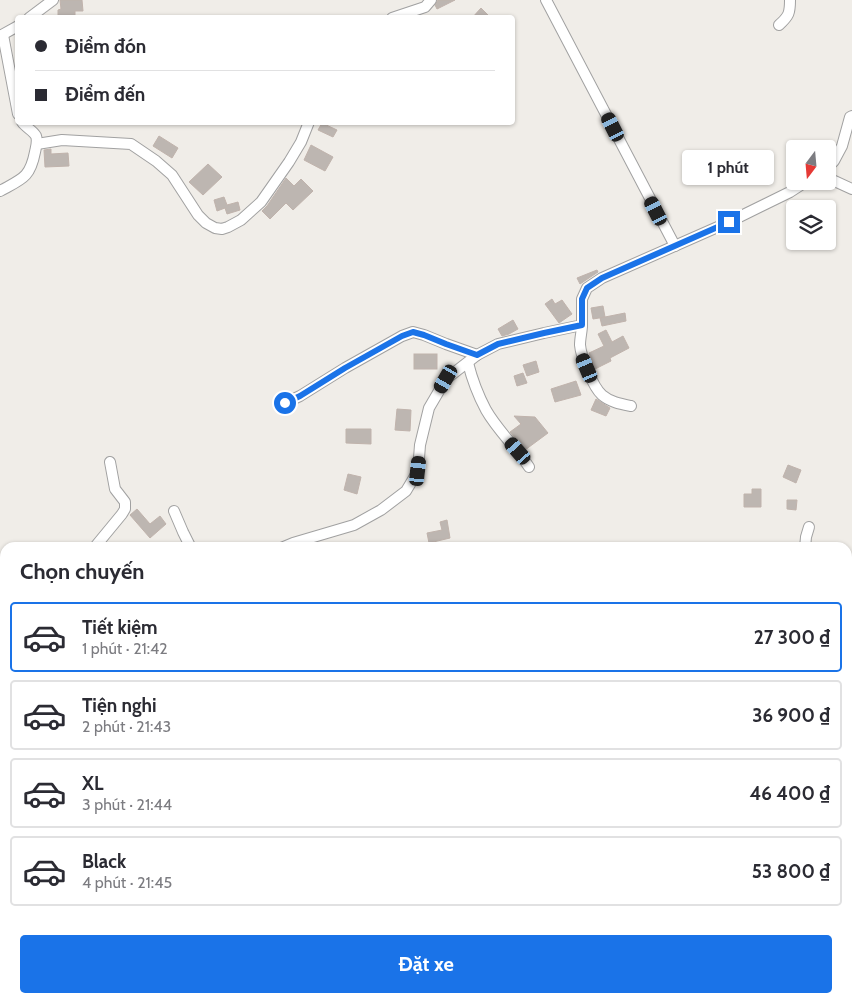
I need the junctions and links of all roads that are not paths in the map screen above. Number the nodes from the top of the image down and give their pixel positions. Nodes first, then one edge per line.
1 (53, 0) edge
2 (431, 0) edge
3 (546, 0) edge
4 (790, 0) edge
5 (33, 15) edge
6 (401, 15) edge
7 (779, 25) dead end
8 (15, 28) edge
9 (1, 36) edge
10 (15, 100) edge
11 (852, 116) edge
12 (25, 125) edge
13 (308, 125) edge
14 (37, 144) junction
15 (836, 157) edge
16 (836, 182) edge
17 (852, 189) edge
18 (793, 190) edge
19 (0, 191) edge
20 (675, 246) junction
21 (582, 325) junction
22 (477, 355) junction
23 (468, 363) junction
24 (285, 403) dead end
25 (631, 406) dead end
26 (110, 462) dead end
27 (529, 467) dead end
28 (174, 511) dead end
29 (809, 527) dead end
30 (99, 542) edge
31 (188, 542) edge
32 (296, 542) edge
33 (806, 542) edge

1 - 5 street
2 - 6 street
3 - 20 street
4 - 7 street
8 - 9 street
9 - 10 street
11 - 15 street
12 - 14 street
13 - 14 street
14 - 19 street
16 - 17 street
18 - 20 street
20 - 21 street
21 - 22 street
21 - 25 street
22 - 23 street
22 - 24 street
23 - 27 street
23 - 32 street
26 - 30 street
28 - 31 street
29 - 33 street

